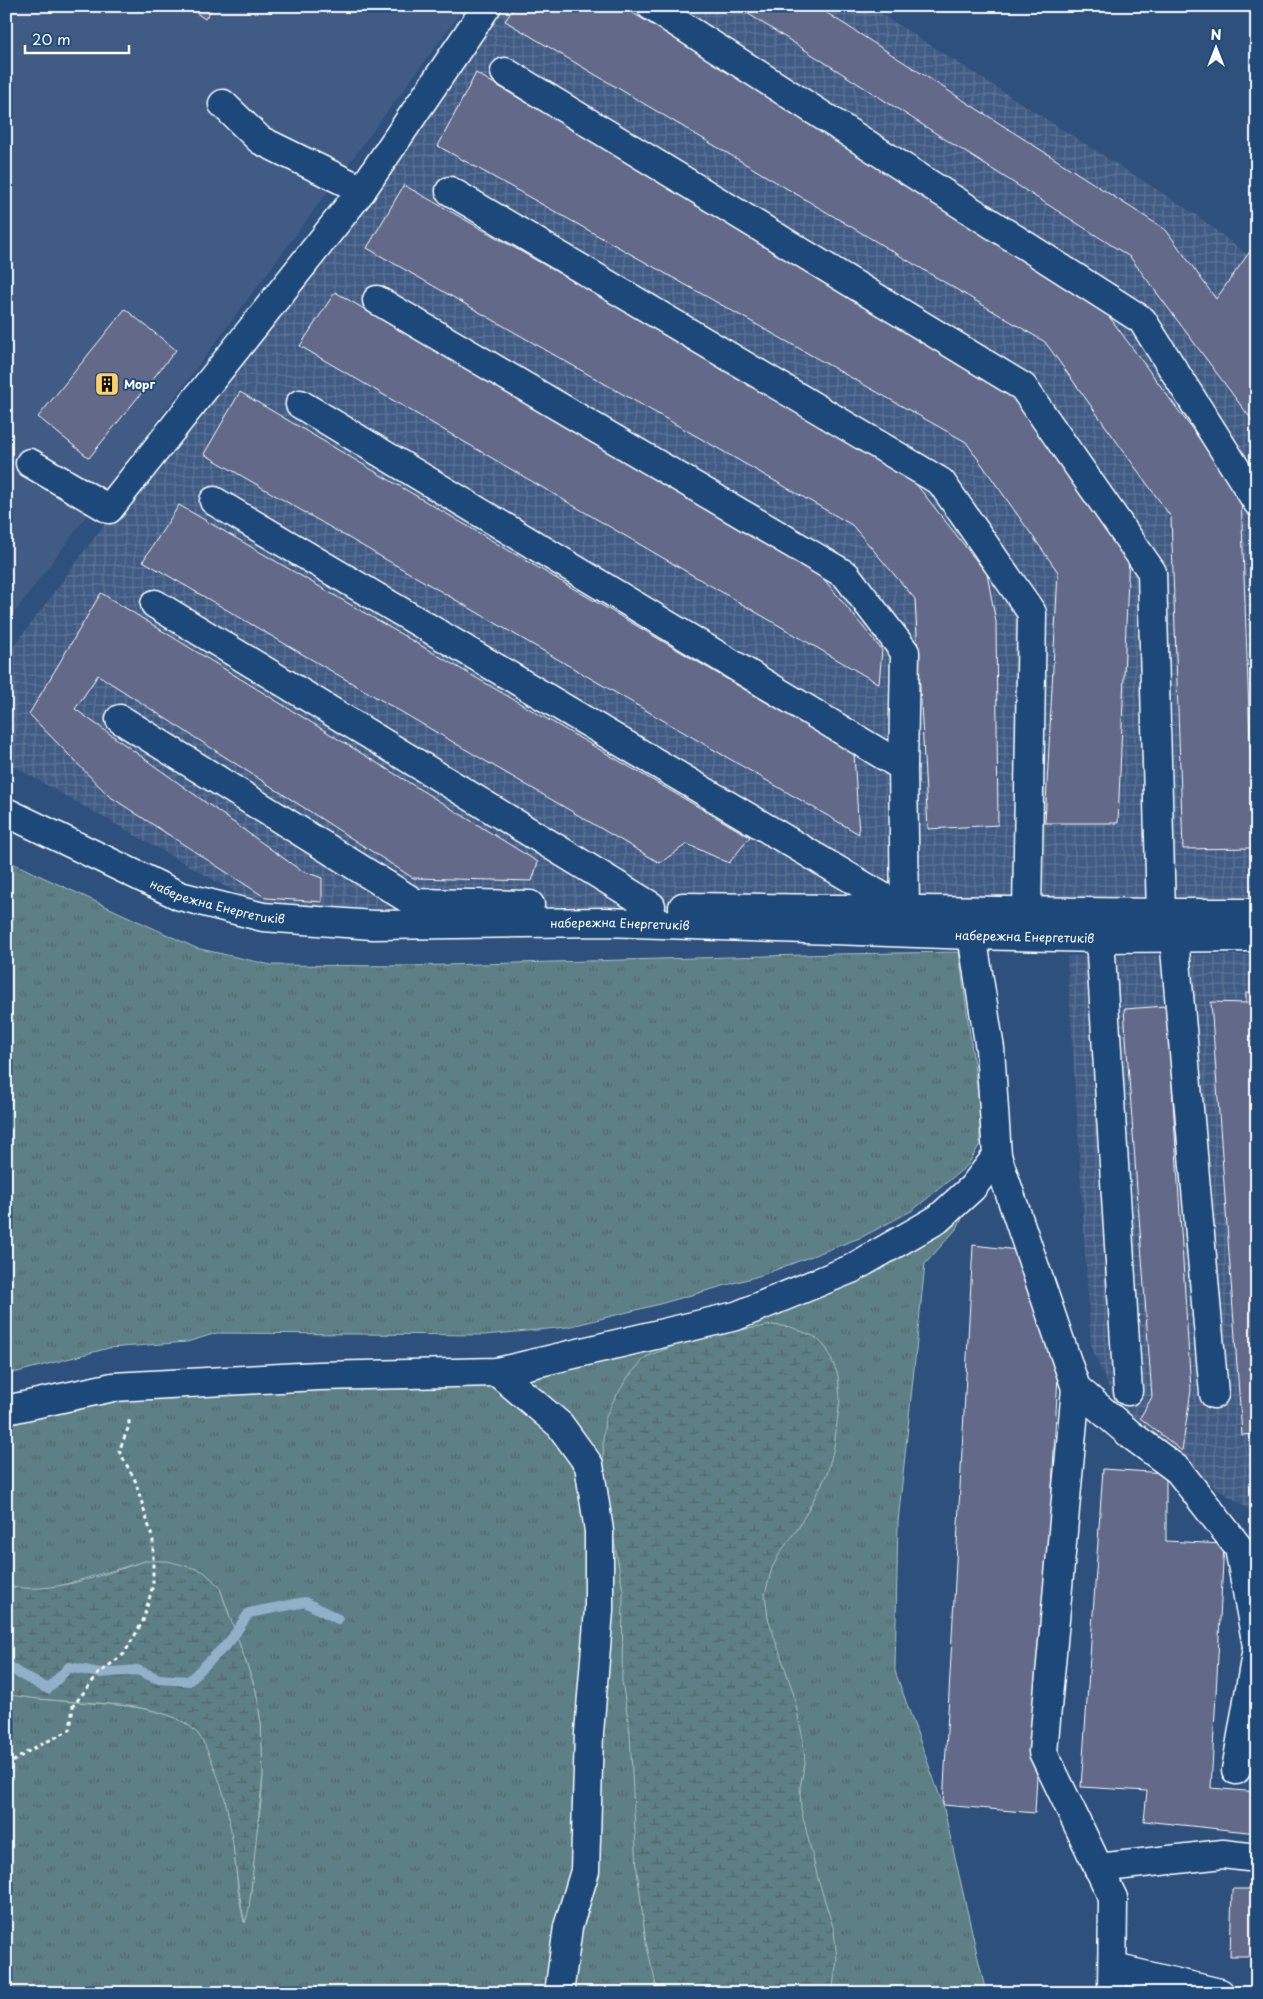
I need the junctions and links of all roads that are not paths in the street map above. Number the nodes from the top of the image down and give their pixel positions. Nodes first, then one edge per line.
1 (487, 6) edge
2 (651, 6) edge
3 (505, 72) dead end
4 (223, 104) dead end
5 (362, 190) junction
6 (450, 191) dead end
7 (377, 300) dead end
8 (300, 404) dead end
9 (30, 462) dead end
10 (214, 501) dead end
11 (1257, 502) edge
12 (155, 604) dead end
13 (120, 719) dead end
14 (903, 767) junction
15 (6, 812) edge
16 (651, 906) junction
17 (905, 910) junction
18 (1027, 911) junction
19 (1161, 912) junction
20 (1257, 913) edge
21 (972, 935) junction
22 (1257, 937) edge
23 (1100, 938) junction
24 (1174, 938) junction
25 (997, 1156) junction
26 (497, 1372) junction
27 (1076, 1388) junction
28 (1128, 1391) dead end
29 (1214, 1394) dead end
30 (6, 1410) edge
31 (1257, 1647) edge
32 (1236, 1770) dead end
33 (1257, 1858) edge
34 (1098, 1868) junction
35 (1113, 1980) edge
36 (562, 1993) edge
37 (1220, 1993) edge

1 - 5 street
2 - 11 street
3 - 19 street
4 - 5 street
5 - 9 street
6 - 18 street
7 - 14 street
8 - 14 street
10 - 17 street
12 - 16 street
13 - 16 street
14 - 17 street
15 - 21 street, набережна Енергетиків
16 - 17 street
17 - 18 street
18 - 19 street
19 - 20 street
21 - 23 street, набережна Енергетиків
21 - 25 street
22 - 24 street, набережна Енергетиків
23 - 24 street, набережна Енергетиків
23 - 28 street
24 - 29 street
25 - 26 street
25 - 27 street
26 - 30 street
26 - 36 street
27 - 31 street
27 - 34 street
31 - 32 street
33 - 34 street
34 - 35 street
35 - 37 street

